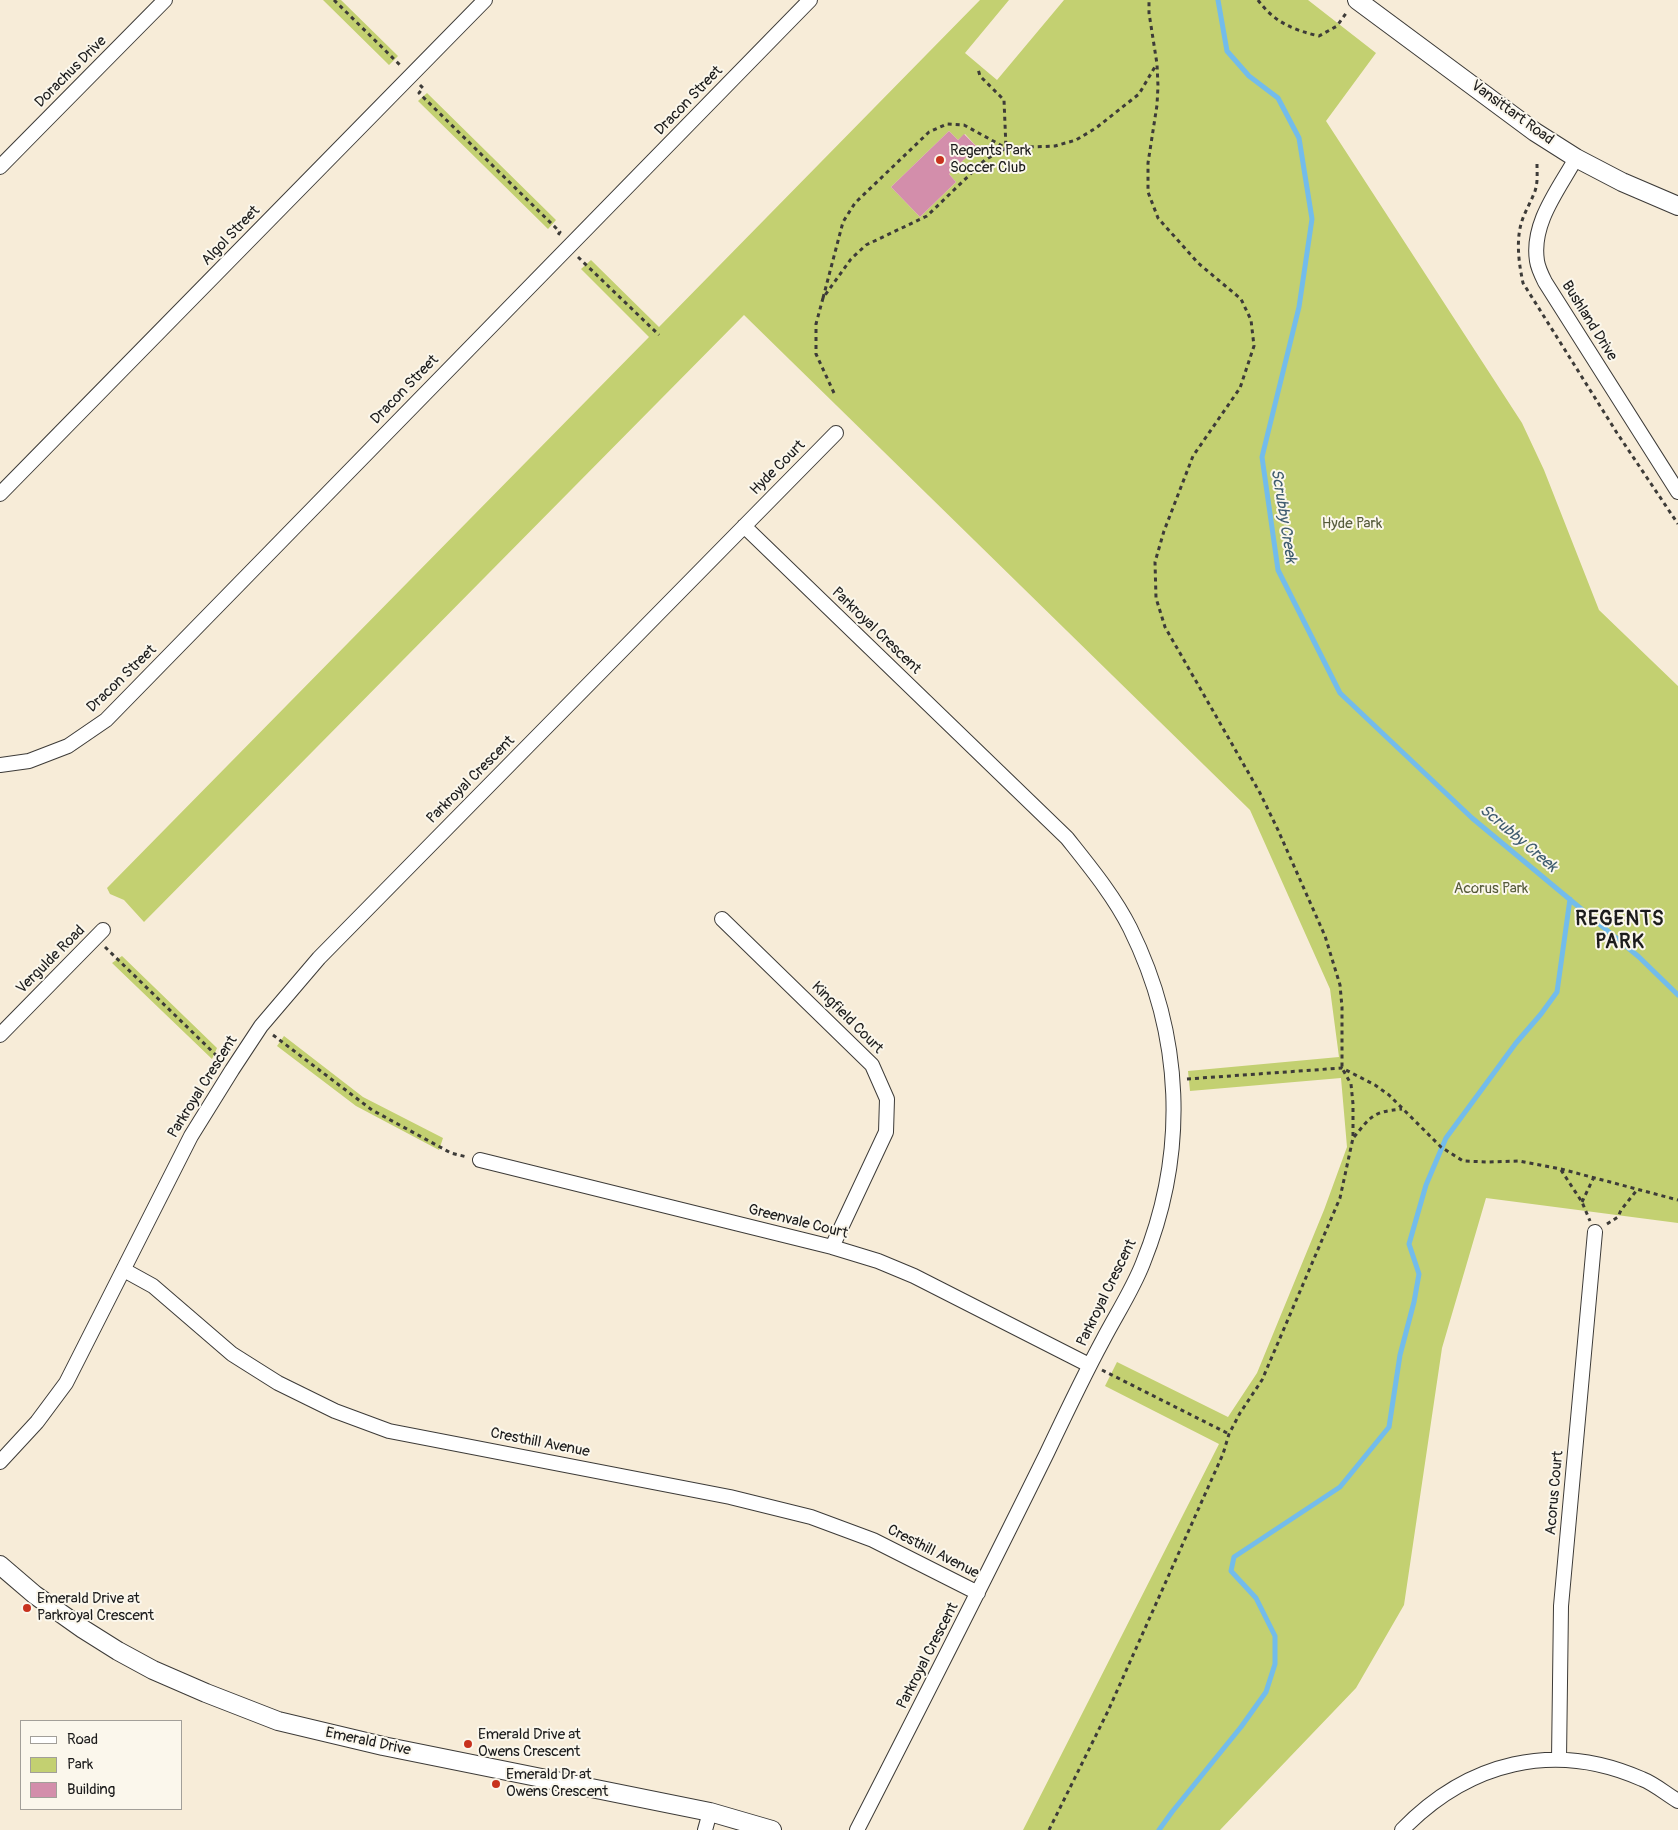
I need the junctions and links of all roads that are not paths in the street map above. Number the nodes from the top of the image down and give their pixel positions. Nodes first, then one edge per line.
1 (165, 0) edge
2 (484, 0) edge
3 (810, 0) edge
4 (1355, 3) edge
5 (1576, 158) junction
6 (0, 167) edge
7 (1678, 206) edge
8 (836, 433) dead end
9 (1678, 492) edge
10 (0, 494) edge
11 (744, 526) junction
12 (0, 765) edge
13 (722, 919) dead end
14 (99, 934) road end
15 (0, 1034) edge
16 (480, 1160) road end
17 (1595, 1232) road end
18 (832, 1247) junction
19 (124, 1270) junction
20 (1089, 1365) junction
21 (0, 1462) edge
22 (0, 1566) edge
23 (978, 1593) junction
24 (1559, 1759) junction
25 (1678, 1801) edge
26 (710, 1812) junction
27 (705, 1830) edge
28 (772, 1830) edge
29 (857, 1830) edge
30 (1402, 1830) edge

1 - 6 street, Dorachus Drive
2 - 10 street, Algol Street
3 - 12 street, Dracon Street
4 - 5 street, Vansittart Road
5 - 7 street, Vansittart Road
5 - 9 street, Bushland Drive
8 - 11 street, Hyde Court
11 - 19 street, Parkroyal Crescent
11 - 20 street, Parkroyal Crescent
13 - 18 street, Kingfield Court
14 - 15 street, Vergulde Road
16 - 18 street, Greenvale Court
17 - 24 street, Acorus Court
18 - 20 street, Greenvale Court
19 - 21 street, Parkroyal Crescent
19 - 23 street, Cresthill Avenue
20 - 23 street, Parkroyal Crescent
22 - 26 street, Emerald Drive
23 - 29 street, Parkroyal Crescent
24 - 25 street
24 - 30 street
26 - 27 street
26 - 28 street, Emerald Drive

